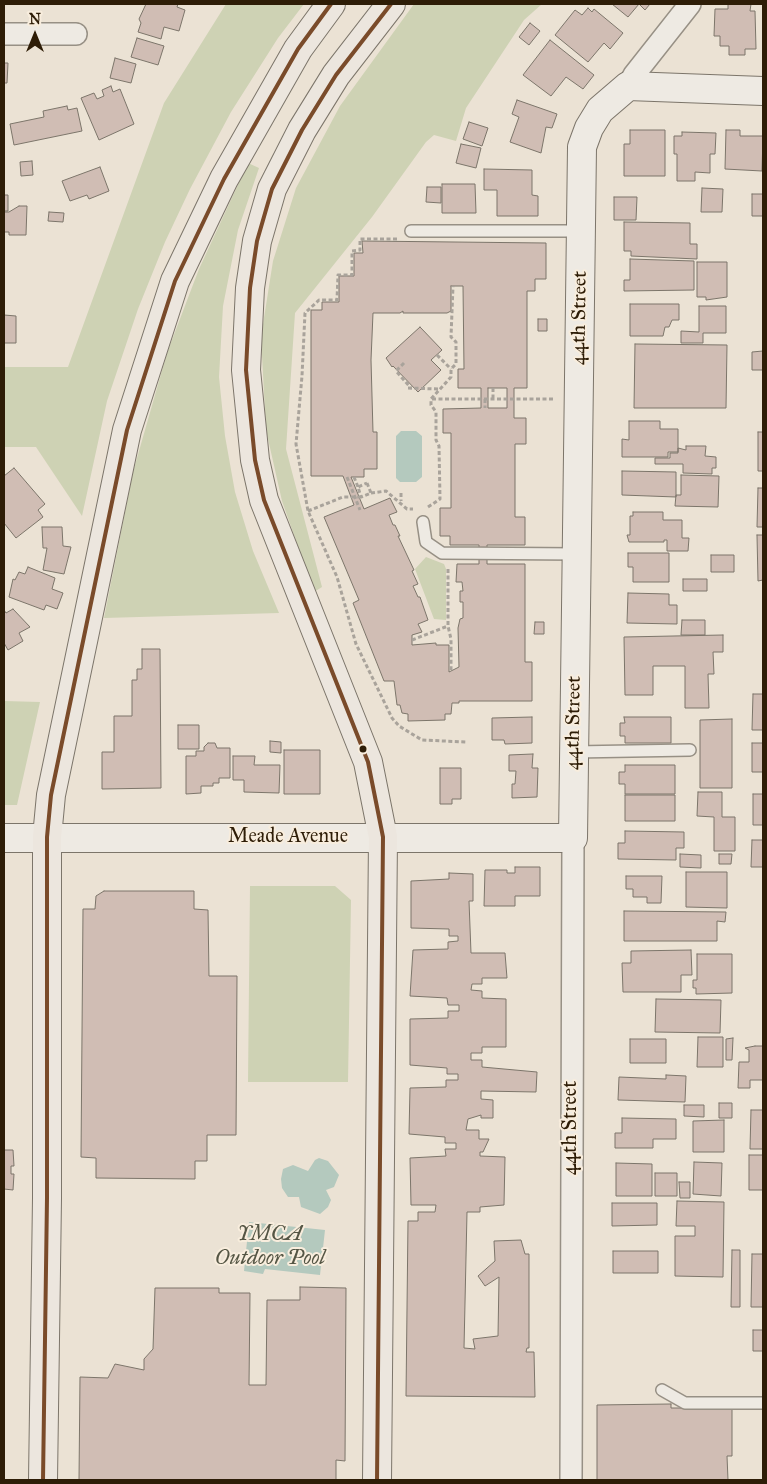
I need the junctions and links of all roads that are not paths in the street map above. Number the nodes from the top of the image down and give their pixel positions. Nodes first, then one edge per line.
1 (331, 4) edge
2 (391, 4) edge
3 (690, 4) edge
4 (4, 34) edge
5 (76, 34) dead end
6 (628, 86) junction
7 (763, 91) edge
8 (411, 231) dead end
9 (581, 231) junction
10 (423, 522) dead end
11 (577, 554) junction
12 (690, 750) dead end
13 (574, 752) junction
14 (47, 837) junction
15 (383, 837) junction
16 (4, 838) edge
17 (573, 838) junction
18 (662, 1390) dead end
19 (763, 1403) edge
20 (43, 1480) edge
21 (377, 1480) edge
22 (571, 1480) edge

1 - 14 main road
2 - 15 main road
3 - 6 street, 44th Street
4 - 5 street
6 - 7 street
6 - 9 street, 44th Street
8 - 9 lane
9 - 11 street, 44th Street
10 - 11 lane
11 - 13 street, 44th Street
12 - 13 lane
13 - 17 street, 44th Street
14 - 15 street, Meade Avenue
14 - 16 street, Meade Avenue
14 - 20 main road
15 - 17 street, Meade Avenue
15 - 21 main road
17 - 22 street, 44th Street
18 - 19 lane

